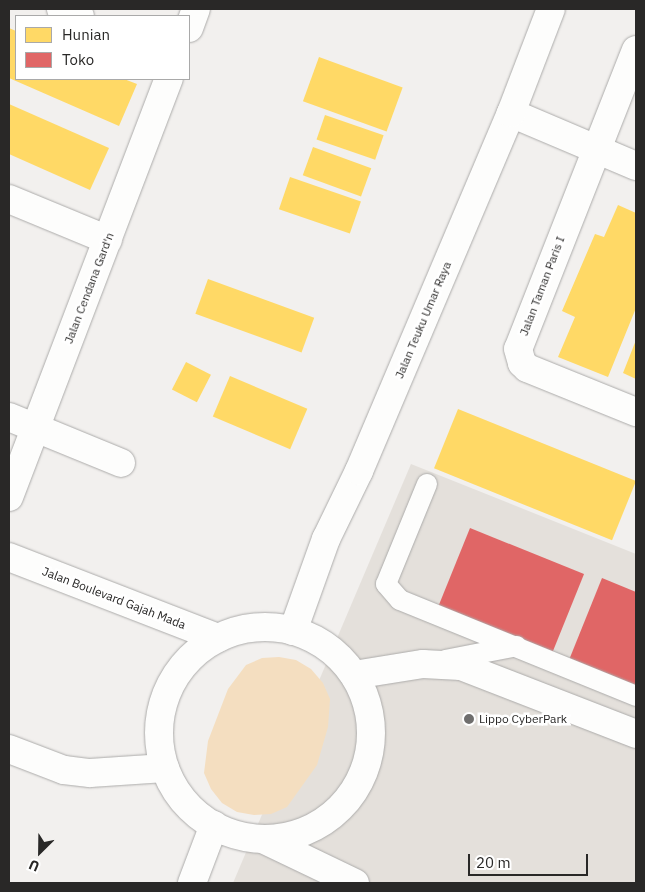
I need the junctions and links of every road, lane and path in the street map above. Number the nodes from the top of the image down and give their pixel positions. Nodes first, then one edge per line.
1 (62, 9) edge
2 (196, 9) edge
3 (551, 9) edge
4 (77, 15) edge
5 (190, 25) edge
6 (636, 50) edge
7 (169, 80) edge
8 (511, 113) junction
9 (595, 148) junction
10 (636, 166) edge
11 (9, 199) edge
12 (108, 240) junction
13 (636, 412) edge
14 (9, 417) edge
15 (35, 428) junction
16 (122, 463) dead end
17 (427, 484) dead end
18 (9, 497) edge
19 (9, 557) edge
20 (293, 631) junction
21 (218, 638) junction
22 (517, 646) junction
23 (423, 664) junction
24 (354, 675) junction
25 (636, 696) edge
26 (636, 734) edge
27 (9, 749) edge
28 (165, 768) junction
29 (214, 825) junction
30 (263, 838) junction
31 (192, 883) edge
32 (355, 883) edge

1 - 4 street
2 - 5 street
3 - 8 street, Jalan Teuku Umar Raya
6 - 9 street, Jalan Taman Paris I
7 - 12 street, Jalan Cendana Gard'n
8 - 9 street
8 - 20 street, Jalan Teuku Umar Raya
9 - 10 street
9 - 13 street, Jalan Taman Paris I
11 - 12 street
12 - 15 street, Jalan Cendana Gard'n
14 - 15 street
15 - 16 street
15 - 18 street, Jalan Cendana Gard'n
17 - 22 lane
19 - 21 street, Jalan Boulevard Gajah Mada
20 - 21 street
20 - 24 street
21 - 28 street
22 - 23 lane
22 - 25 lane
23 - 24 street
23 - 26 street
24 - 30 street
27 - 28 street
28 - 29 street
29 - 30 street
29 - 31 street
30 - 32 street

